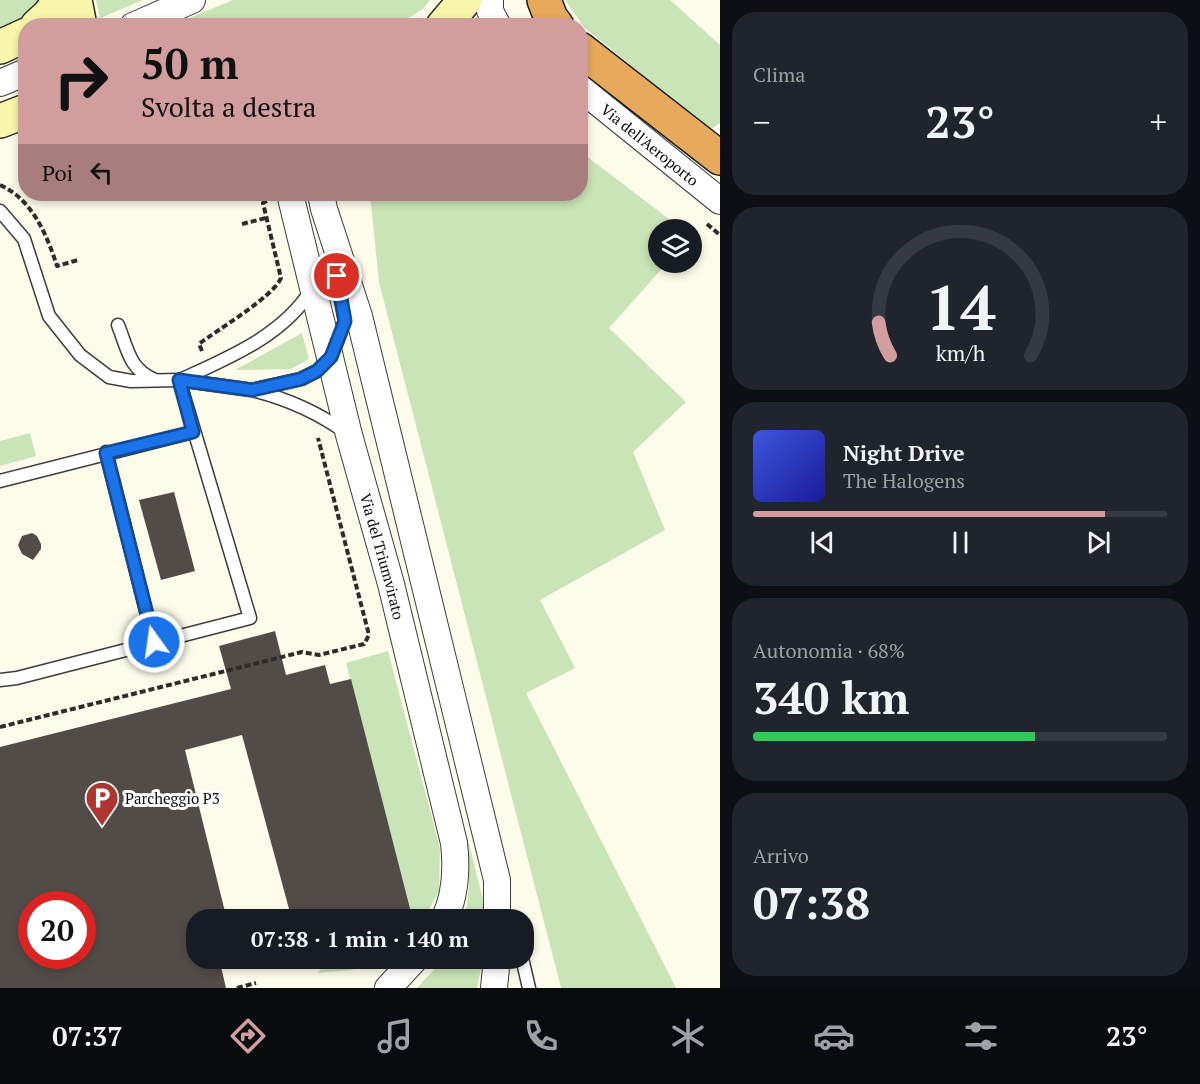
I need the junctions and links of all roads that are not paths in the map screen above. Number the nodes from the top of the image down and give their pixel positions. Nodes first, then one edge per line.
1 (192, 0) edge
2 (465, 0) edge
3 (490, 0) edge
4 (544, 0) edge
5 (73, 10) edge
6 (46, 18) edge
7 (151, 18) edge
8 (450, 18) edge
9 (494, 18) edge
10 (551, 18) edge
11 (18, 39) edge
12 (0, 47) edge
13 (588, 56) edge
14 (18, 75) edge
15 (0, 83) edge
16 (588, 94) edge
17 (18, 114) edge
18 (0, 121) edge
19 (720, 158) edge
20 (292, 201) edge
21 (323, 201) edge
22 (720, 201) edge
23 (0, 211) edge
24 (314, 285) junction
25 (118, 325) dead end
26 (331, 357) junction
27 (179, 380) junction
28 (156, 381) junction
29 (252, 390) junction
30 (193, 432) junction
31 (349, 435) junction
32 (106, 453) junction
33 (0, 481) edge
34 (154, 642) junction
35 (0, 680) edge
36 (497, 880) junction
37 (448, 909) edge
38 (497, 909) edge
39 (506, 909) edge
40 (406, 969) edge
41 (496, 969) edge
42 (525, 969) edge
43 (388, 988) edge
44 (494, 988) edge
45 (530, 988) edge

1 - 7 street
2 - 8 street
3 - 9 street
4 - 10 highway
5 - 6 street
11 - 12 street
13 - 19 highway
14 - 15 street
16 - 22 street, Via dell'Aeroporto
17 - 18 street
20 - 24 street, Via del Triumvirato
21 - 26 lane
21 - 36 street
23 - 28 lane
24 - 26 street, Via del Triumvirato
24 - 27 lane
25 - 28 lane
26 - 29 lane
26 - 31 street, Via del Triumvirato
27 - 28 lane
27 - 29 lane
27 - 30 lane
29 - 31 lane
30 - 32 lane
30 - 34 lane
31 - 37 street, Via del Triumvirato
32 - 33 lane
32 - 34 lane
34 - 35 lane
36 - 38 street
36 - 39 lane
40 - 43 street
41 - 44 street
42 - 45 lane

